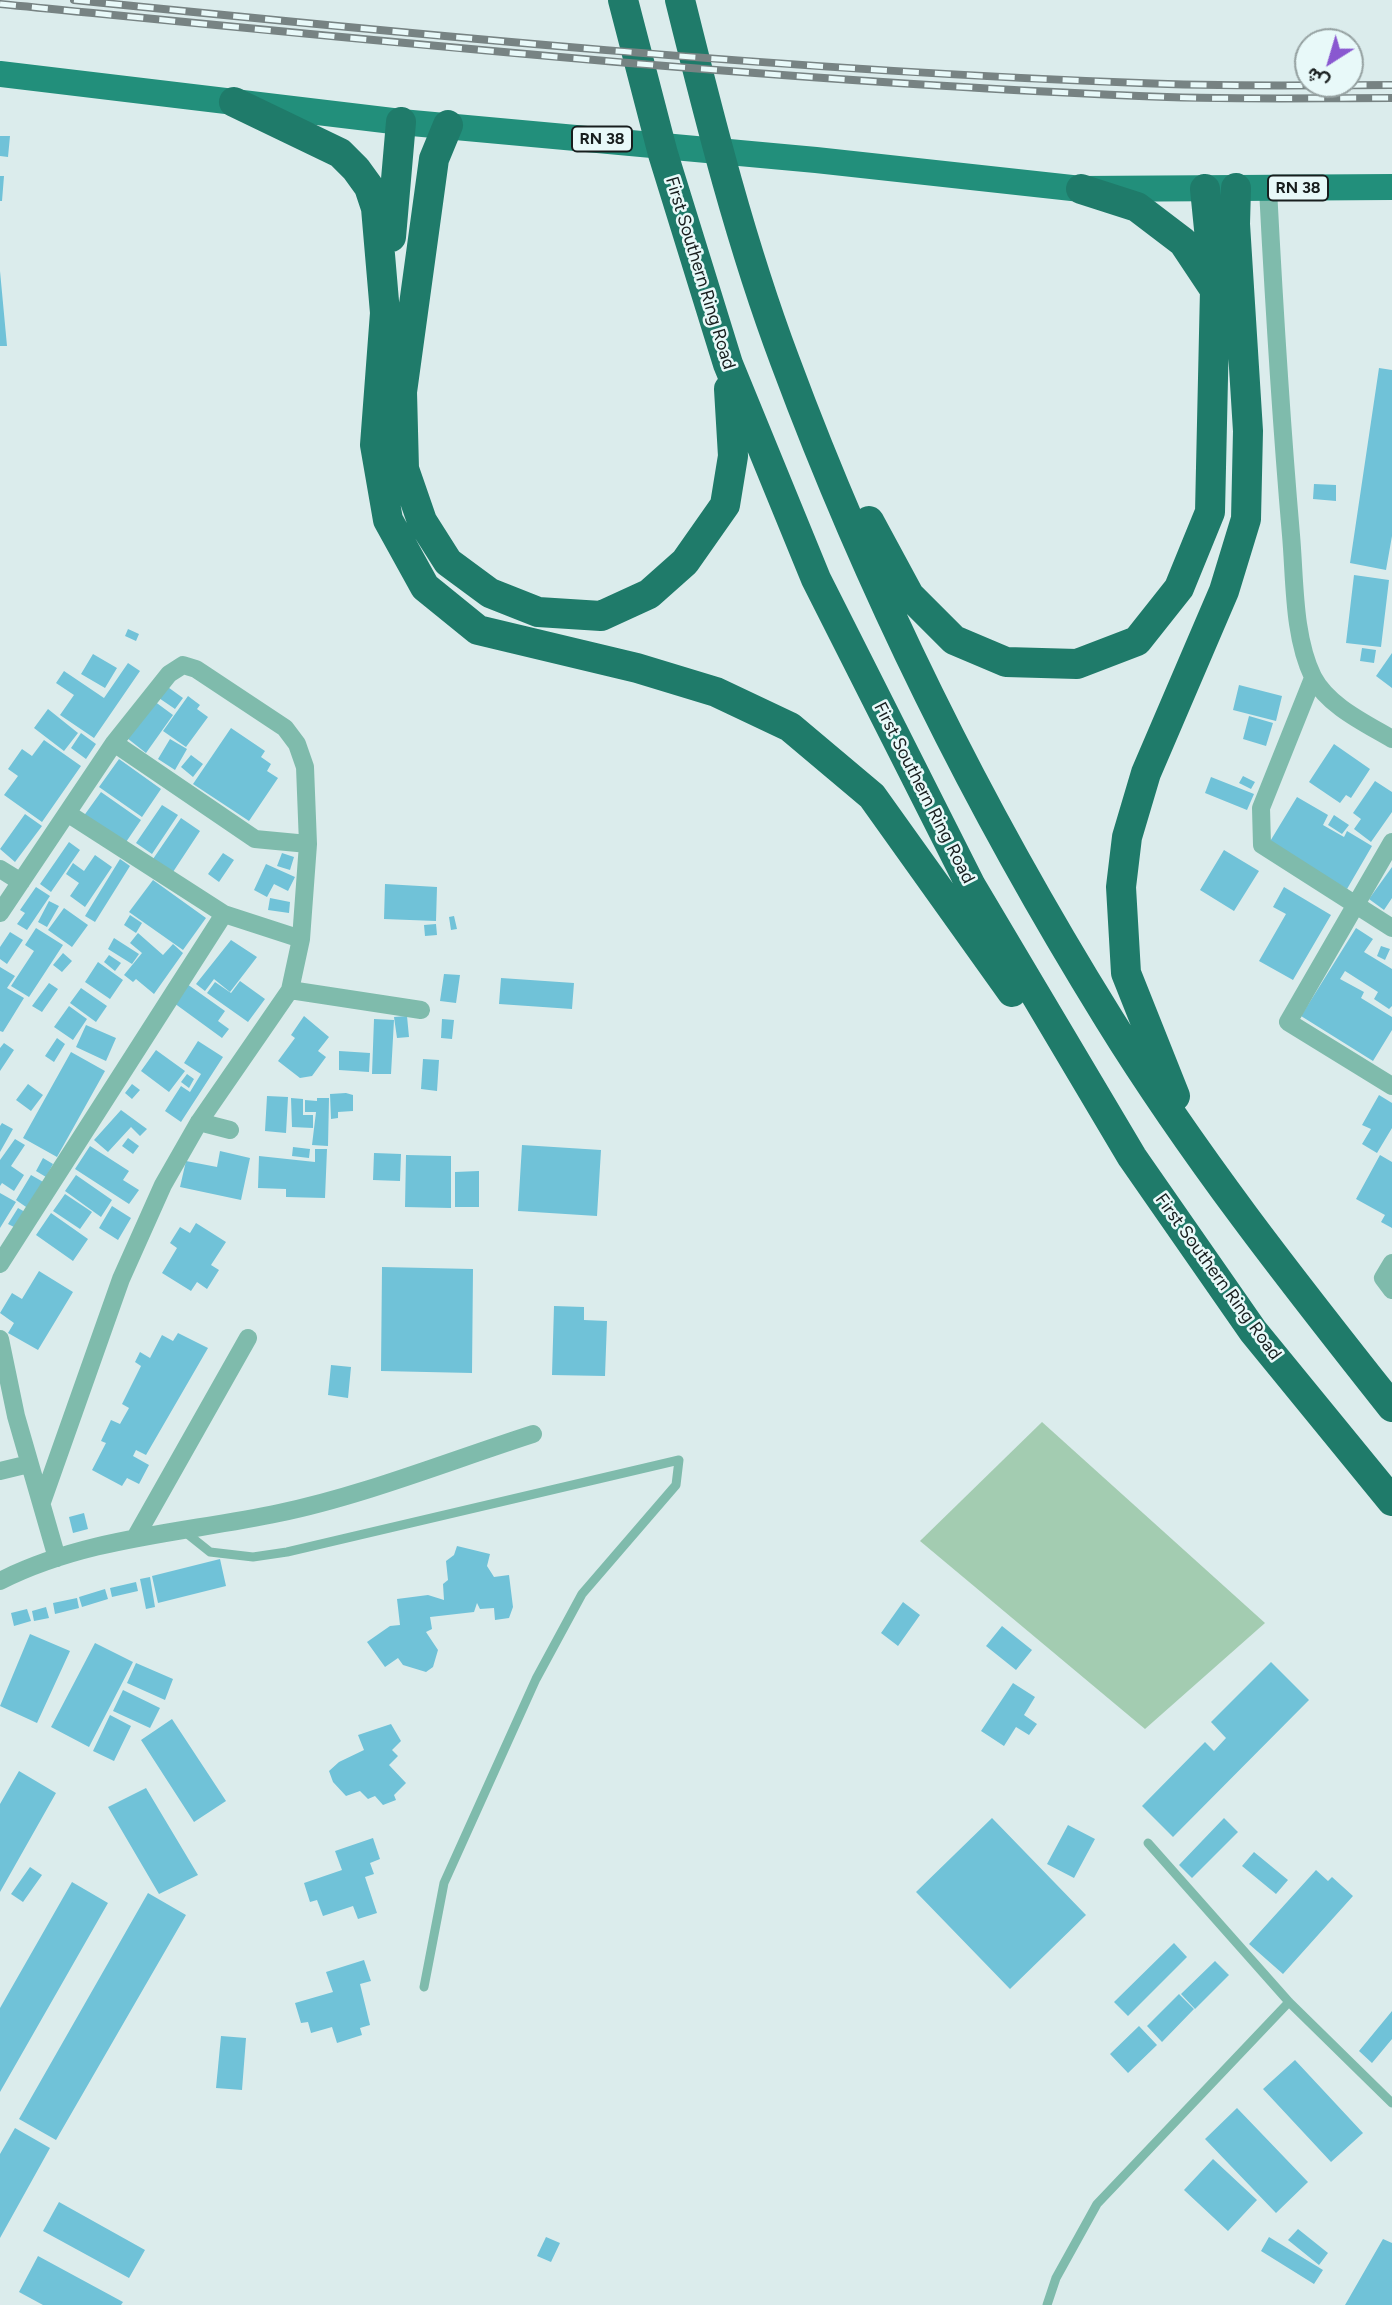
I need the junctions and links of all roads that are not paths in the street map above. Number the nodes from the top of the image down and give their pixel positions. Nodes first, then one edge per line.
1 (623, 0) edge
2 (680, 0) edge
3 (0, 74) edge
4 (234, 102) junction
5 (401, 122) junction
6 (448, 125) junction
7 (1392, 187) edge
8 (1236, 188) junction
9 (1081, 189) junction
10 (1205, 189) junction
11 (1268, 189) junction
12 (1215, 289) junction
13 (385, 313) junction
14 (784, 359) junction
15 (728, 364) junction
16 (1313, 678) junction
17 (1392, 739) edge
18 (114, 743) junction
19 (67, 813) junction
20 (1392, 842) edge
21 (308, 844) junction
22 (0, 869) edge
23 (21, 882) junction
24 (1356, 908) junction
25 (0, 913) edge
26 (224, 914) junction
27 (1392, 928) edge
28 (301, 939) junction
29 (290, 990) junction
30 (421, 1010) dead end
31 (1392, 1086) edge
32 (199, 1122) junction
33 (230, 1130) dead end
34 (1198, 1151) junction
35 (1132, 1157) junction
36 (1392, 1263) edge
37 (0, 1264) edge
38 (1392, 1290) edge
39 (248, 1338) dead end
40 (0, 1339) edge
41 (1392, 1406) edge
42 (533, 1434) dead end
43 (29, 1464) junction
44 (0, 1471) edge
45 (1392, 1501) edge
46 (42, 1502) junction
47 (181, 1528) junction
48 (135, 1538) junction
49 (57, 1558) junction
50 (0, 1580) edge
51 (1148, 1843) dead end
52 (424, 1987) dead end
53 (1289, 2002) junction
54 (1392, 2103) edge
55 (1047, 2305) edge

1 - 15 highway, First Southern Ring Road
2 - 14 highway
3 - 4 main road, RN 38
4 - 5 main road, RN 38
4 - 13 highway
5 - 6 main road, RN 38
5 - 13 highway
6 - 9 main road, RN 38
6 - 15 highway
7 - 11 main road, RN 38
8 - 10 main road, RN 38
8 - 11 main road, RN 38
8 - 34 highway
9 - 10 main road, RN 38
9 - 12 highway
10 - 12 highway
11 - 16 street
12 - 14 highway
13 - 35 highway
14 - 34 highway
15 - 35 highway, First Southern Ring Road
16 - 17 street
16 - 24 street
18 - 19 street
18 - 21 street
18 - 21 street
19 - 23 street
19 - 26 street
20 - 24 street
21 - 28 street
22 - 23 street
23 - 25 street
24 - 27 street
24 - 31 street
26 - 28 street
26 - 37 street
28 - 29 street
29 - 30 street
29 - 32 street
32 - 33 street
32 - 46 street
34 - 41 highway
35 - 45 highway, First Southern Ring Road
36 - 38 street
39 - 48 street
40 - 43 street
42 - 47 street
43 - 44 street
43 - 46 street
46 - 49 street
47 - 48 street
47 - 52 lane
48 - 49 street
49 - 50 street
51 - 53 lane
53 - 54 lane
53 - 55 lane

